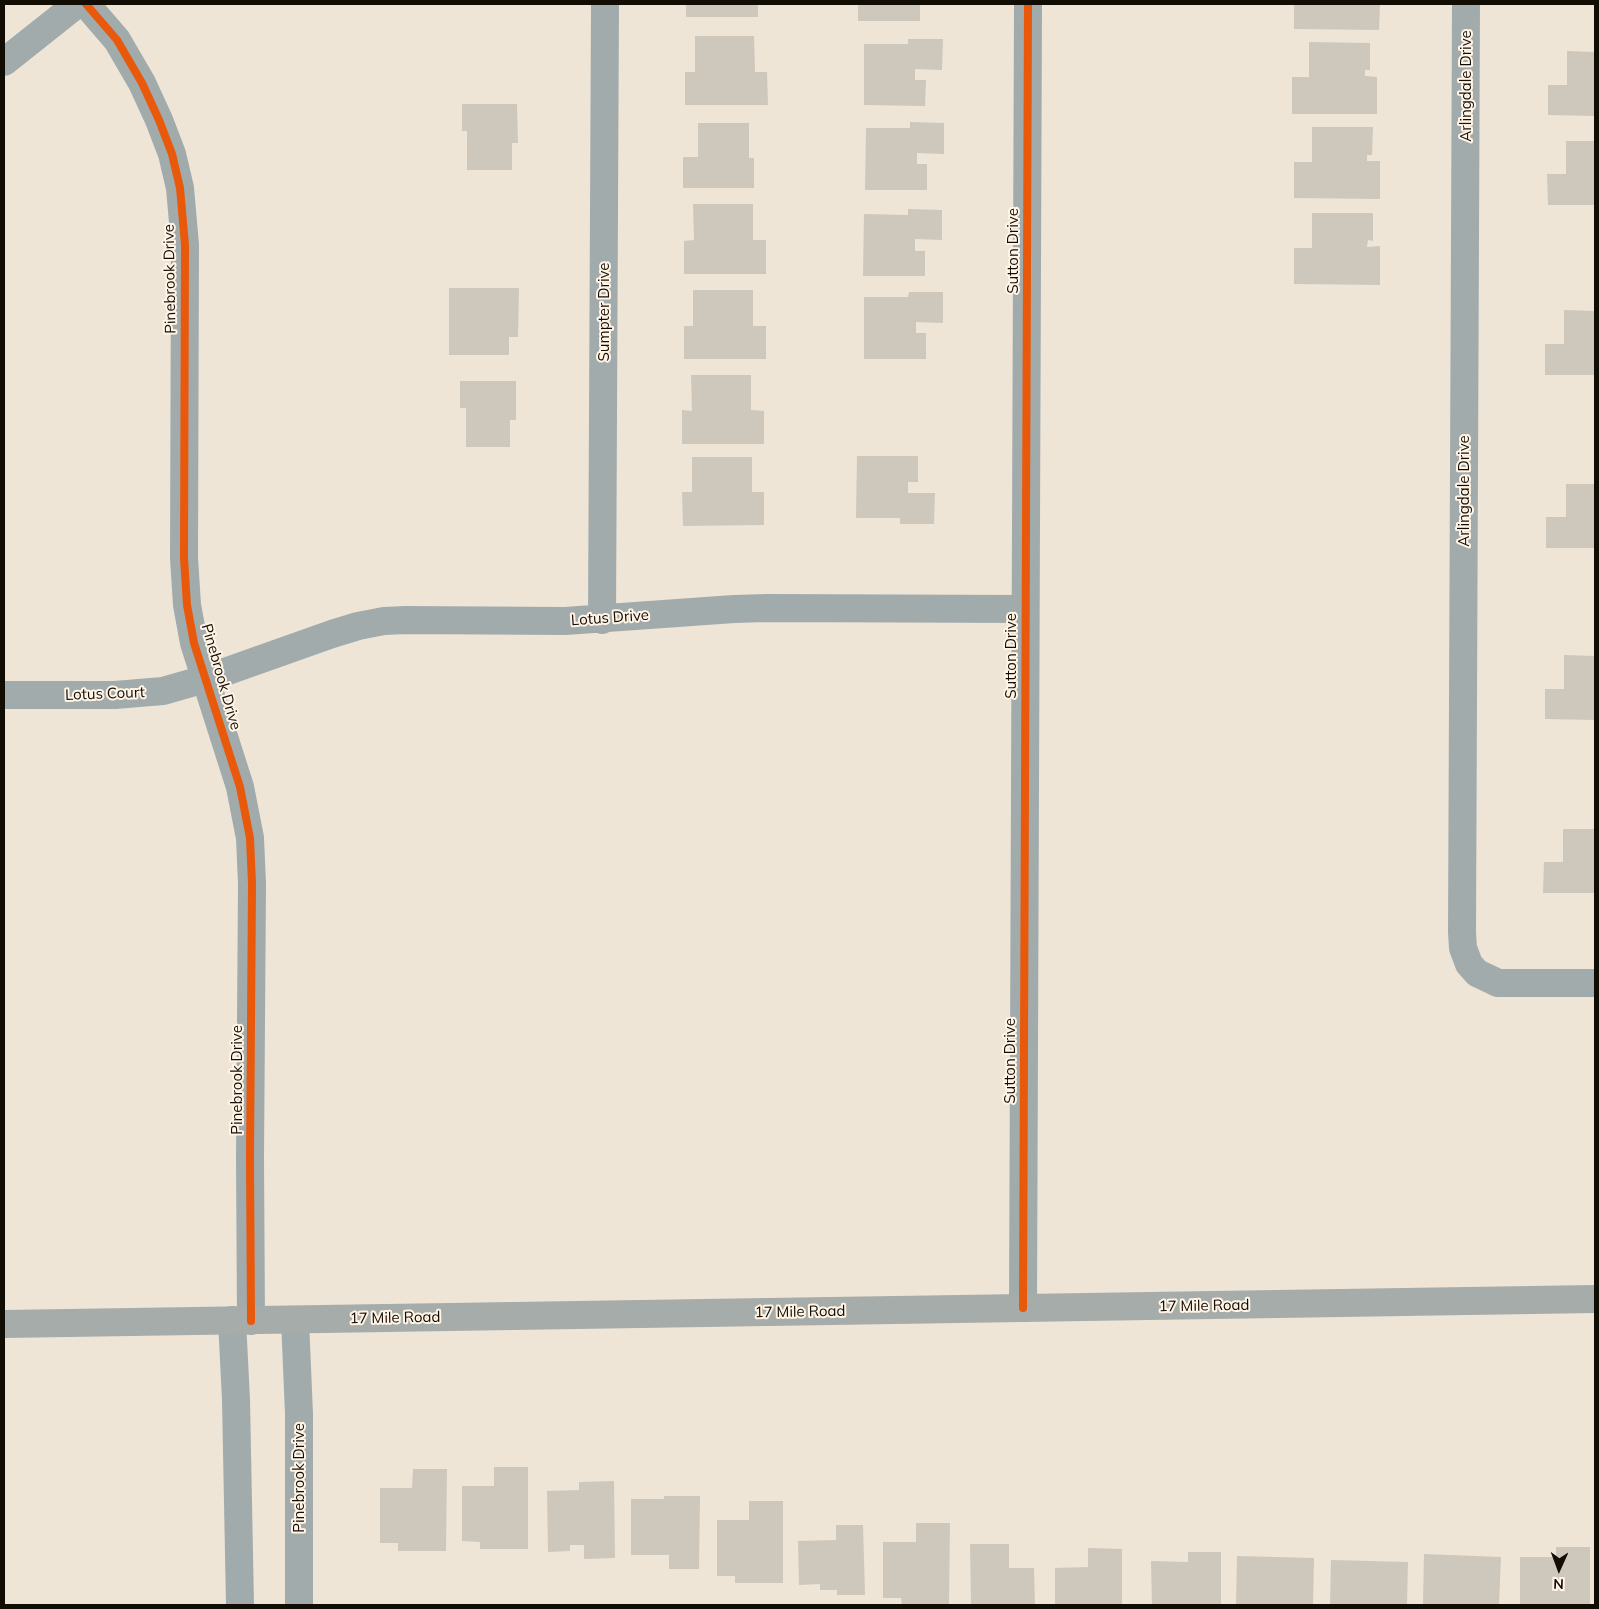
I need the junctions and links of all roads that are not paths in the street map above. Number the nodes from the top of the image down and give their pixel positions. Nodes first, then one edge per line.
1 (77, 4) edge
2 (86, 4) edge
3 (605, 4) edge
4 (1028, 4) edge
5 (1466, 4) edge
6 (4, 62) edge
7 (1025, 609) junction
8 (602, 620) junction
9 (205, 679) junction
10 (4, 695) edge
11 (1595, 983) edge
12 (1595, 1299) edge
13 (1023, 1308) junction
14 (242, 1320) junction
15 (295, 1320) junction
16 (4, 1324) edge
17 (240, 1605) edge
18 (299, 1605) edge

1 - 6 street
2 - 9 street, Pinebrook Drive
3 - 8 street, Sumpter Drive
4 - 7 street, Sutton Drive
5 - 11 street, Arlingdale Drive
7 - 8 street, Lotus Drive
7 - 13 street, Sutton Drive
8 - 9 street, Lotus Drive
9 - 10 street, Lotus Court
9 - 14 street, Pinebrook Drive
12 - 13 main road, 17 Mile Road
13 - 15 main road, 17 Mile Road
14 - 15 main road, 17 Mile Road
14 - 16 main road, 17 Mile Road
14 - 17 street, Pinebrook Drive
15 - 18 street, Pinebrook Drive

